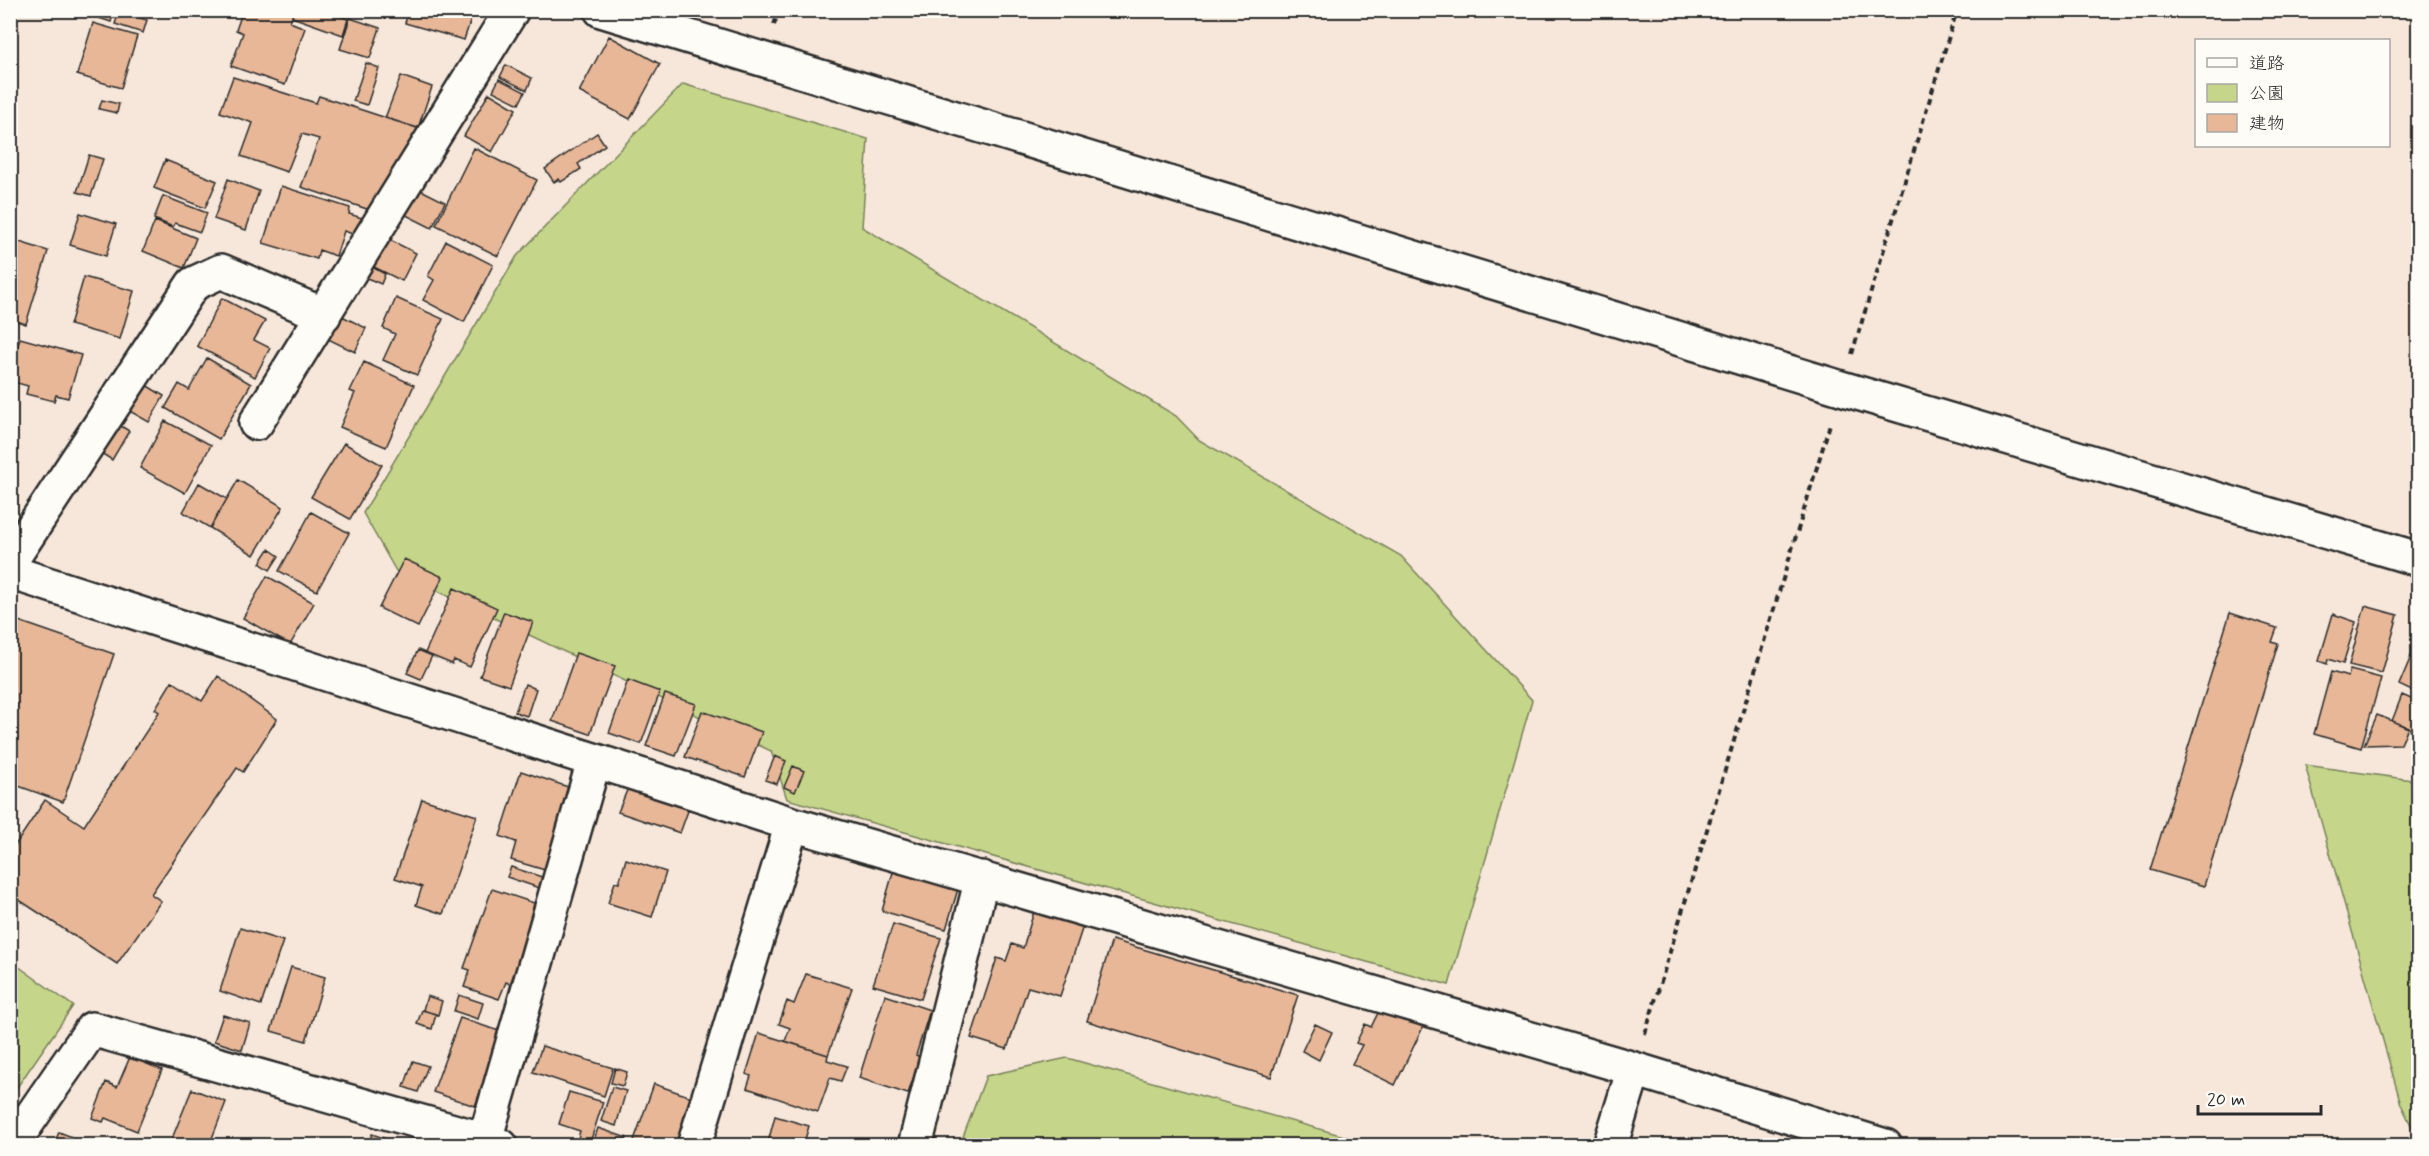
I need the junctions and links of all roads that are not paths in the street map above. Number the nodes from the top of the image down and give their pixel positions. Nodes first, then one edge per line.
1 (512, 10) edge
2 (601, 10) edge
3 (324, 315) junction
4 (256, 423) dead end
5 (2418, 559) edge
6 (10, 562) edge
7 (10, 572) edge
8 (594, 761) junction
9 (792, 824) junction
10 (982, 878) junction
11 (1634, 1069) junction
12 (490, 1144) edge
13 (11, 1146) edge
14 (694, 1146) edge
15 (915, 1146) edge
16 (1610, 1146) edge
17 (1885, 1146) edge

1 - 3 street
2 - 5 street
3 - 4 street
3 - 6 street
7 - 8 street
8 - 9 street
8 - 12 street
9 - 10 street
9 - 14 street
10 - 11 street
10 - 15 street
11 - 16 street
11 - 17 street
12 - 13 street

